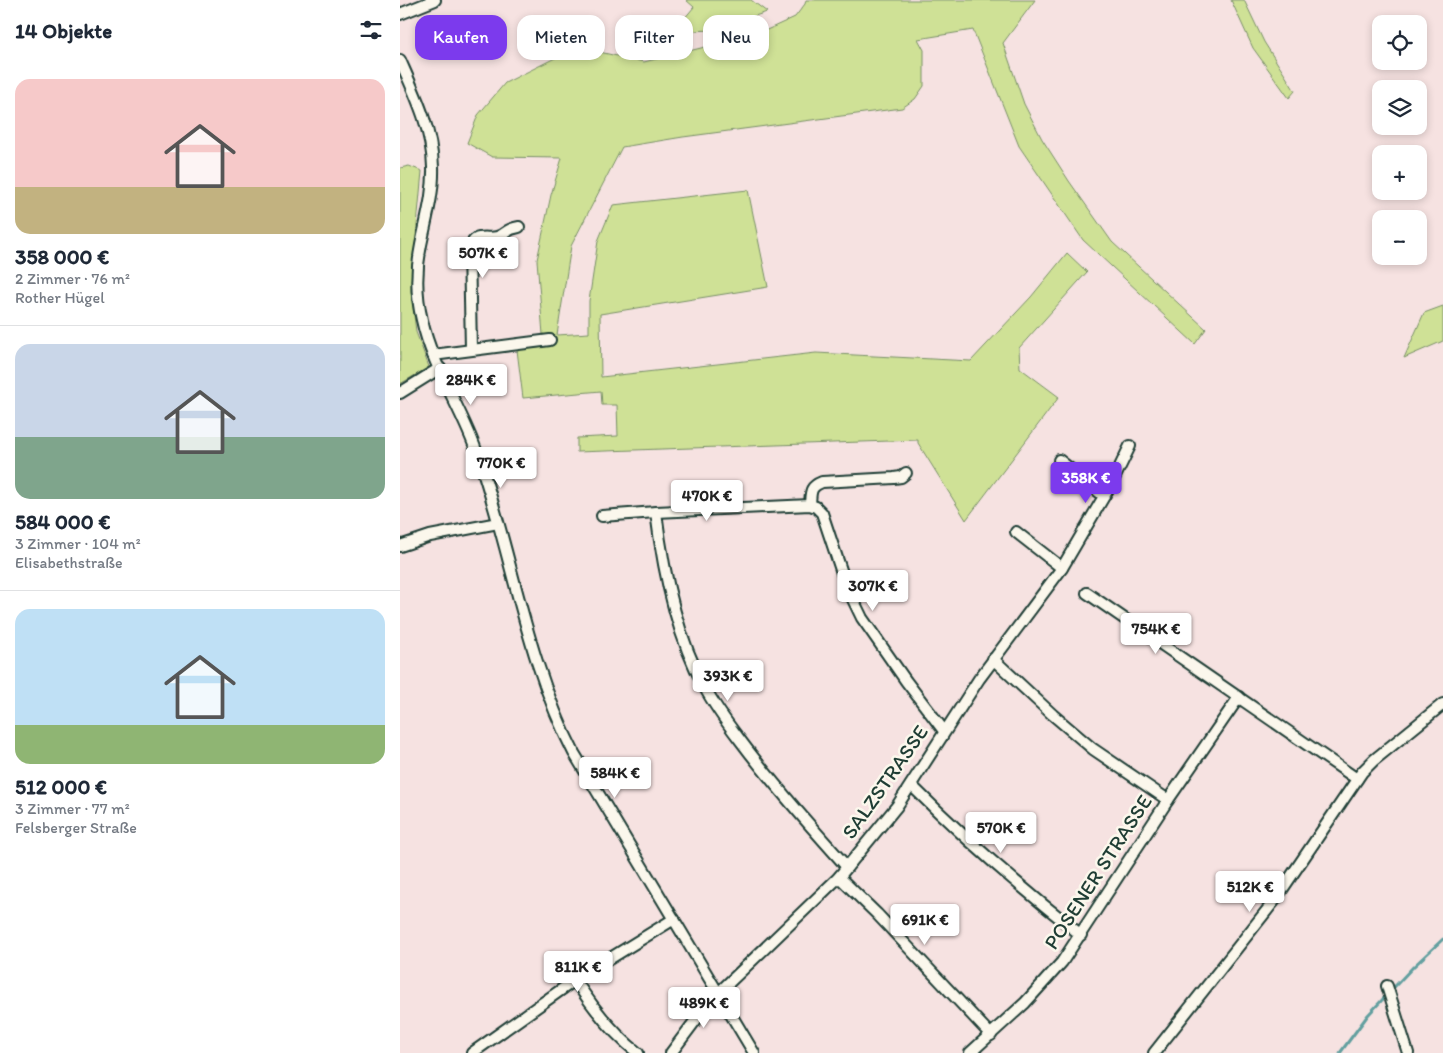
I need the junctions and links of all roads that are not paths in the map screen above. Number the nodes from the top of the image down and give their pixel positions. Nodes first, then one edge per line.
1 (435, 0) edge
2 (400, 14) edge
3 (400, 60) edge
4 (519, 228) dead end
5 (550, 340) dead end
6 (472, 349) junction
7 (433, 355) junction
8 (440, 368) junction
9 (400, 392) edge
10 (1130, 446) dead end
11 (1058, 460) dead end
12 (906, 473) dead end
13 (1104, 496) junction
14 (810, 505) junction
15 (656, 512) junction
16 (602, 516) dead end
17 (499, 528) junction
18 (1016, 532) dead end
19 (400, 546) edge
20 (1061, 570) junction
21 (1087, 593) dead end
22 (993, 659) junction
23 (1239, 697) junction
24 (1443, 704) edge
25 (944, 731) junction
26 (1357, 779) junction
27 (911, 785) junction
28 (1168, 800) junction
29 (847, 867) junction
30 (839, 877) junction
31 (674, 919) junction
32 (1081, 935) junction
33 (575, 980) junction
34 (1387, 986) dead end
35 (718, 993) junction
36 (991, 1035) junction
37 (472, 1053) edge
38 (638, 1053) edge
39 (671, 1053) edge
40 (754, 1053) edge
41 (970, 1053) edge
42 (1154, 1053) edge
43 (1408, 1053) edge

1 - 2 street
3 - 7 street
4 - 6 street
5 - 6 street
6 - 7 street
7 - 8 street
8 - 9 street
8 - 17 street
10 - 13 street, SALZSTRASSE
11 - 13 street
12 - 14 street
13 - 20 street, SALZSTRASSE
14 - 15 street
14 - 25 street
15 - 16 street
15 - 29 street
17 - 19 street
17 - 31 street
18 - 20 street
20 - 22 street, SALZSTRASSE
21 - 23 street
22 - 25 street, SALZSTRASSE
22 - 28 street
23 - 26 street
23 - 28 street, POSENER STRASSE
24 - 26 street
25 - 27 street, SALZSTRASSE
26 - 42 street
27 - 29 street, SALZSTRASSE
27 - 32 street
28 - 32 street, POSENER STRASSE
29 - 30 street, SALZSTRASSE
30 - 35 street, SALZSTRASSE
30 - 36 street
31 - 33 street
31 - 35 street
32 - 36 street, POSENER STRASSE
33 - 37 street
33 - 38 street
34 - 43 street
35 - 39 street, SALZSTRASSE
35 - 40 street
36 - 41 street, POSENER STRASSE

